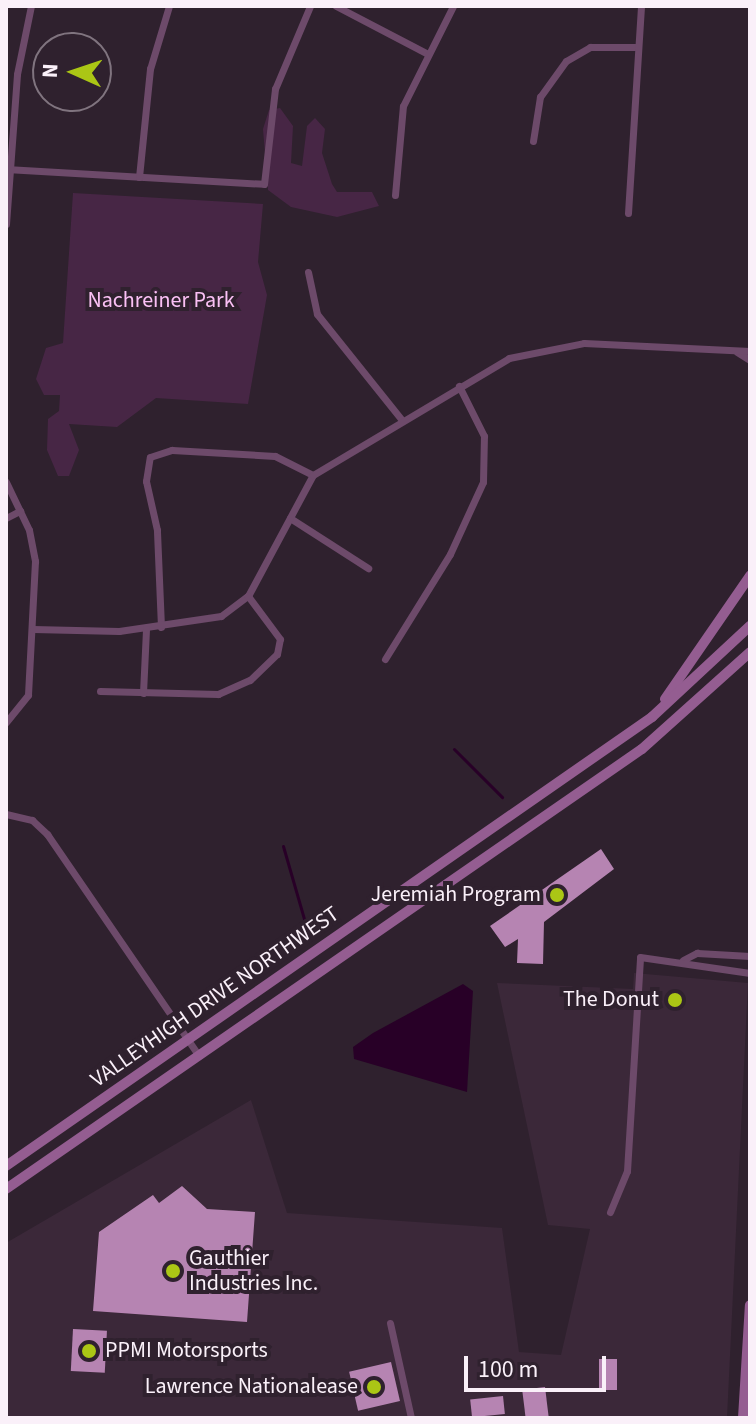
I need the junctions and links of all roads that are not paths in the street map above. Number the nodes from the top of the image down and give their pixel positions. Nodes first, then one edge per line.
1 (31, 6) edge
2 (169, 6) edge
3 (310, 6) edge
4 (336, 6) edge
5 (453, 6) edge
6 (641, 6) edge
7 (638, 47) junction
8 (428, 54) junction
9 (533, 141) dead end
10 (8, 169) edge
11 (139, 177) junction
12 (395, 195) dead end
13 (628, 213) dead end
14 (6, 224) edge
15 (308, 272) dead end
16 (735, 350) junction
17 (750, 351) edge
18 (750, 360) edge
19 (459, 386) junction
20 (401, 419) junction
21 (313, 475) junction
22 (6, 482) edge
23 (20, 511) junction
24 (6, 518) edge
25 (290, 518) junction
26 (368, 568) dead end
27 (750, 576) edge
28 (248, 596) junction
29 (750, 626) edge
30 (161, 627) junction
31 (33, 629) junction
32 (146, 629) junction
33 (750, 652) edge
34 (385, 659) dead end
35 (750, 668) edge
36 (732, 671) junction
37 (100, 691) dead end
38 (143, 693) junction
39 (652, 717) junction
40 (10, 720) edge
41 (6, 814) edge
42 (750, 956) edge
43 (683, 960) junction
44 (750, 973) edge
45 (188, 1040) junction
46 (199, 1056) junction
47 (6, 1166) edge
48 (6, 1189) edge
49 (610, 1212) dead end
50 (750, 1305) edge
51 (390, 1323) dead end
52 (411, 1418) edge
53 (743, 1418) edge

1 - 10 street
2 - 11 street
3 - 11 street
4 - 8 street
5 - 8 street
6 - 7 street
7 - 9 street
7 - 13 street
8 - 12 street
10 - 11 street
10 - 14 street
15 - 20 street
16 - 17 street
16 - 18 street
16 - 19 street
19 - 20 street
19 - 34 street
20 - 21 street
21 - 25 street
21 - 30 street
22 - 23 street
23 - 24 street
23 - 31 street
25 - 26 street
25 - 28 street
27 - 39 main road
28 - 30 street
28 - 38 street
29 - 39 main road, VALLEYHIGH DRIVE NORTHWEST
30 - 32 street
31 - 32 street
31 - 40 street
32 - 38 street
33 - 36 main road, VALLEYHIGH DRIVE NORTHWEST
35 - 36 main road
36 - 46 main road, VALLEYHIGH DRIVE NORTHWEST
37 - 38 street
39 - 45 main road, VALLEYHIGH DRIVE NORTHWEST
41 - 45 street
42 - 43 street
43 - 44 street
43 - 49 street
45 - 46 street
45 - 47 main road, VALLEYHIGH DRIVE NORTHWEST
46 - 48 main road, VALLEYHIGH DRIVE NORTHWEST
50 - 53 main road
51 - 52 street

